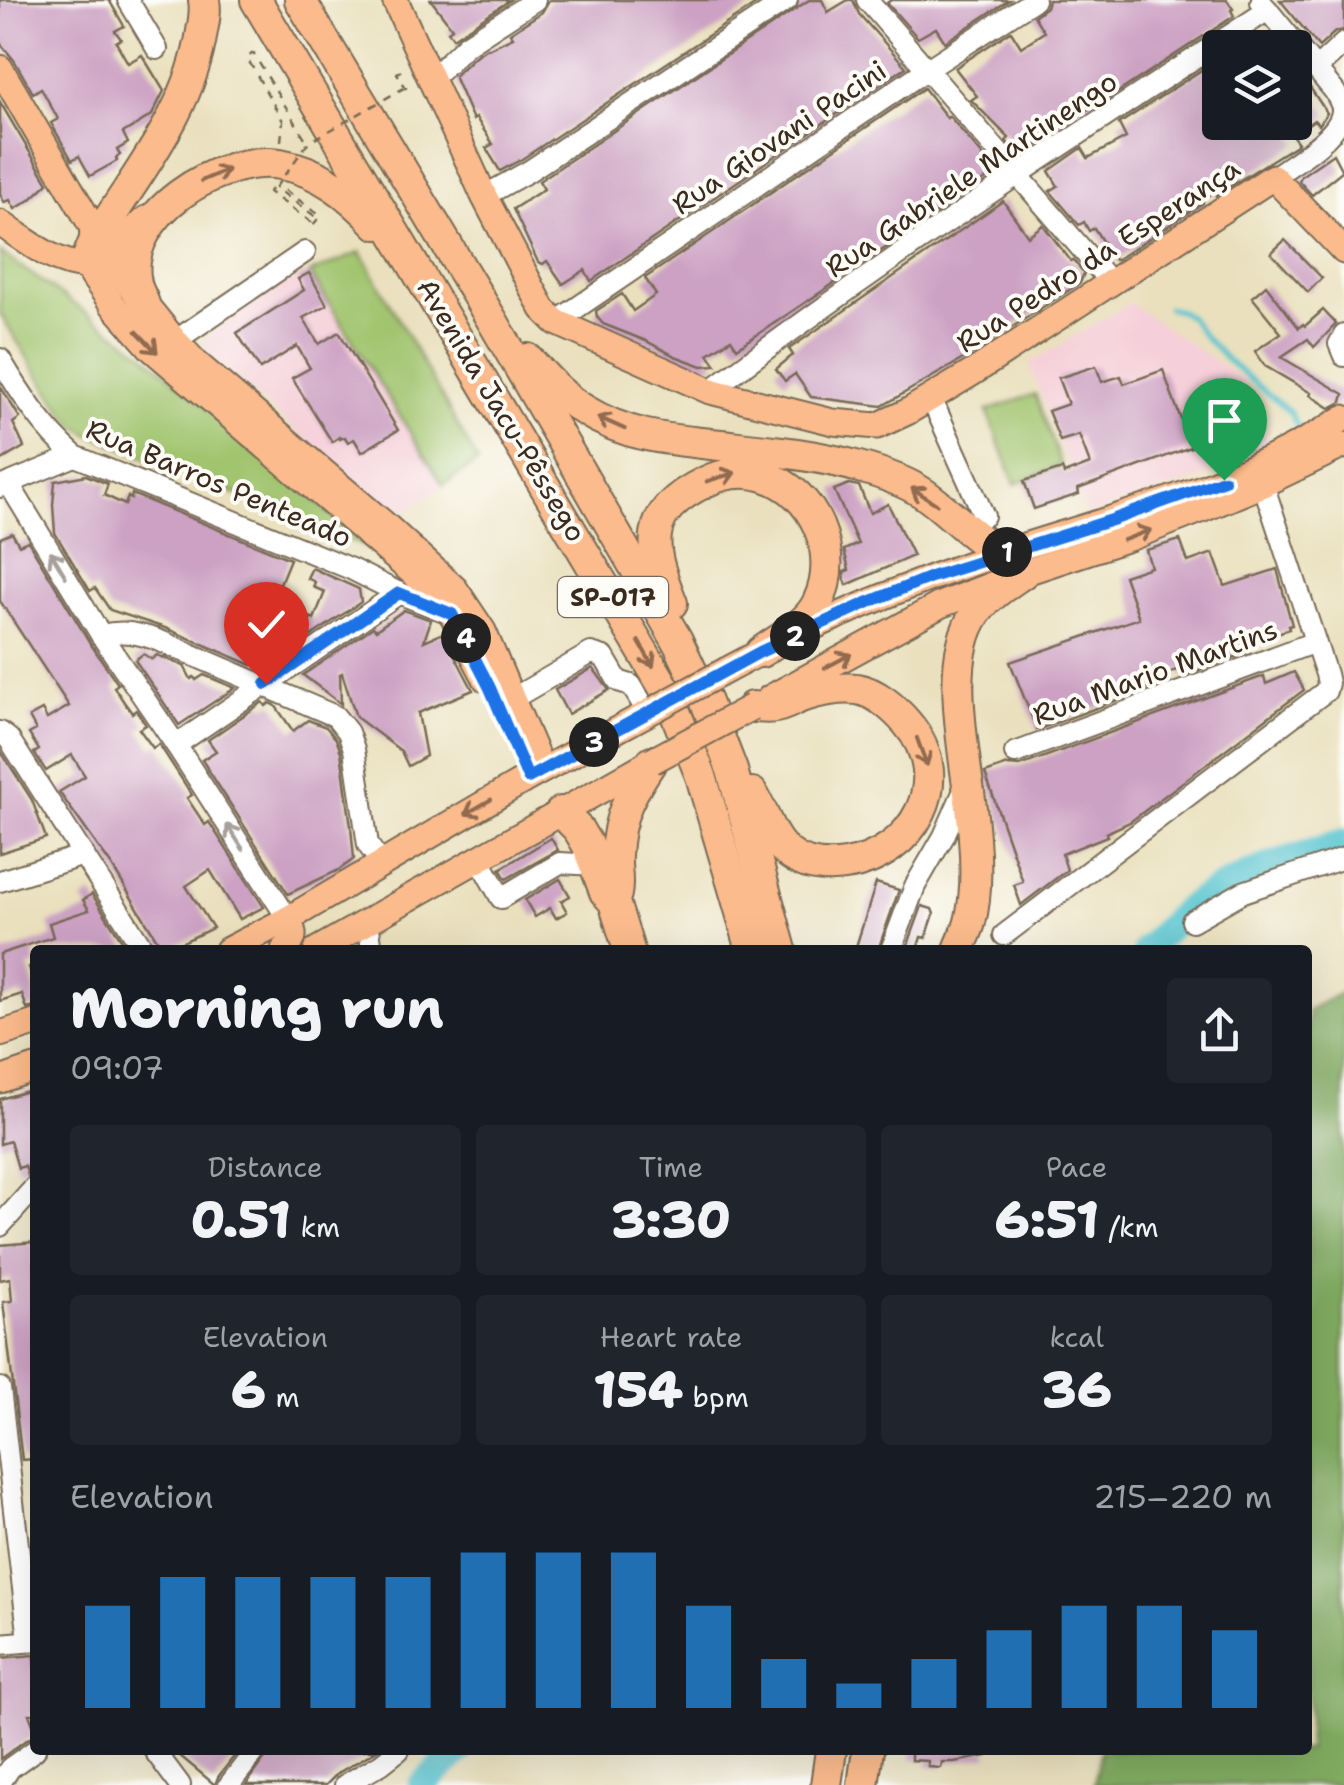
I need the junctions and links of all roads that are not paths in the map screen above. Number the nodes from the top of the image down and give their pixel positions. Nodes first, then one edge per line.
1 (128, 0) edge
2 (204, 0) edge
3 (256, 0) edge
4 (300, 0) edge
5 (395, 0) edge
6 (535, 0) edge
7 (787, 0) edge
8 (867, 0) edge
9 (1034, 0) edge
10 (1264, 5) edge
11 (1344, 43) edge
12 (157, 49) dead end
13 (0, 68) edge
14 (1316, 69) junction
15 (926, 70) junction
16 (419, 74) junction
17 (1342, 120) edge
18 (1018, 175) junction
19 (1273, 177) junction
20 (484, 196) junction
21 (164, 207) junction
22 (0, 223) edge
23 (97, 251) junction
24 (1344, 251) edge
25 (304, 252) dead end
26 (418, 269) junction
27 (1111, 283) junction
28 (144, 304) junction
29 (492, 320) junction
30 (556, 322) junction
31 (1344, 335) edge
32 (175, 341) junction
33 (1344, 356) edge
34 (0, 359) edge
35 (710, 391) junction
36 (931, 398) junction
37 (1344, 418) edge
38 (1344, 444) edge
39 (75, 456) junction
40 (1263, 484) junction
41 (4, 485) edge
42 (984, 516) dead end
43 (1012, 563) junction
44 (399, 593) junction
45 (452, 614) junction
46 (101, 635) junction
47 (676, 640) junction
48 (1316, 642) junction
49 (760, 652) junction
50 (266, 684) junction
51 (512, 699) junction
52 (752, 707) junction
53 (652, 711) junction
54 (0, 732) edge
55 (176, 745) junction
56 (1014, 752) dead end
57 (652, 761) junction
58 (732, 770) junction
59 (535, 774) junction
60 (968, 782) junction
61 (560, 812) junction
62 (84, 855) junction
63 (1344, 858) edge
64 (479, 859) junction
65 (382, 864) junction
66 (596, 865) junction
67 (0, 881) edge
68 (614, 902) junction
69 (288, 919) junction
70 (1192, 921) dead end
71 (368, 922) junction
72 (1004, 936) dead end
73 (141, 945) edge
74 (238, 945) edge
75 (289, 945) edge
76 (326, 945) edge
77 (371, 945) edge
78 (622, 945) edge
79 (751, 945) edge
80 (780, 945) edge
81 (894, 945) edge
82 (961, 945) edge
83 (30, 1025) edge
84 (0, 1034) edge
85 (30, 1070) edge
86 (0, 1080) edge
87 (30, 1193) edge
88 (0, 1226) edge
89 (0, 1388) edge
90 (30, 1625) edge
91 (30, 1641) edge
92 (0, 1644) edge
93 (30, 1754) edge
94 (158, 1755) edge
95 (252, 1755) edge
96 (392, 1755) edge
97 (830, 1755) edge
98 (867, 1755) edge
99 (0, 1783) edge
100 (180, 1785) edge
101 (229, 1785) edge
102 (345, 1785) edge
103 (826, 1785) edge
104 (863, 1785) edge

1 - 12 street
2 - 23 highway
3 - 26 highway, Avenida Jacu-Pêssego / SP-017
4 - 29 highway, Avenida Jacu-Pêssego / SP-017
5 - 16 main road
6 - 16 street
7 - 20 street
8 - 15 street
9 - 15 street, Rua Giovani Pacini
10 - 14 street
10 - 18 street, Rua Gabriele Martinengo
11 - 14 street
13 - 23 main road
14 - 17 street
15 - 18 street
15 - 30 street, Rua Giovani Pacini
16 - 20 main road
17 - 19 street, Rua Pedro da Esperança
18 - 27 street
18 - 35 street, Rua Gabriele Martinengo
19 - 24 main road
19 - 27 main road, Rua Pedro da Esperança
20 - 30 main road
21 - 23 highway
21 -> 26 highway
21 - 28 highway
22 - 23 main road
23 - 28 main road
23 -> 45 main road
25 - 32 street
26 -> 79 highway, Avenida Jacu-Pêssego / SP-017
27 - 36 main road, Rua Pedro da Esperança
28 - 32 main road
43 -> 29 highway
29 - 47 highway, Avenida Jacu-Pêssego / SP-017
30 - 35 main road
31 - 33 street
32 - 51 main road
34 - 39 street, Rua Barros Penteado
35 - 36 main road, Rua Pedro da Esperança
36 - 42 street
37 - 43 main road
38 - 40 main road
39 - 41 street
39 - 44 street, Rua Barros Penteado
43 -> 40 main road
40 - 48 street
46 -> 41 street
43 - 49 main road
52 -> 43 main road
43 - 60 highway
44 - 45 street, Rua Barros Penteado
44 - 50 street
45 - 59 main road
46 - 50 street
46 - 55 street
47 -> 49 highway
47 - 58 highway, Avenida Jacu-Pêssego / SP-017
48 - 56 street, Rua Mario Martins
48 - 72 street
49 - 53 main road, bridge
50 - 55 street
50 - 65 street
51 - 53 street
51 - 59 main road
52 - 57 main road, bridge
52 -> 58 highway
53 - 59 main road
54 - 62 street
69 -> 55 street
57 - 61 main road
57 - 68 highway
58 - 80 highway, Avenida Jacu-Pêssego / SP-017
59 -> 65 main road
60 - 81 street
60 - 82 highway
61 - 64 main road
61 - 66 highway
62 - 67 street
62 - 73 street
63 - 70 street
64 - 66 street
64 - 71 main road
65 - 69 main road
66 - 68 highway
68 - 78 highway
69 - 74 main road
69 - 75 main road
71 - 76 main road
71 - 77 street
83 - 84 main road
85 - 86 main road
87 - 88 street
89 - 90 street
91 - 92 street
93 - 99 street
94 - 100 street
95 - 101 street
96 - 102 street
97 - 103 highway
98 - 104 highway

